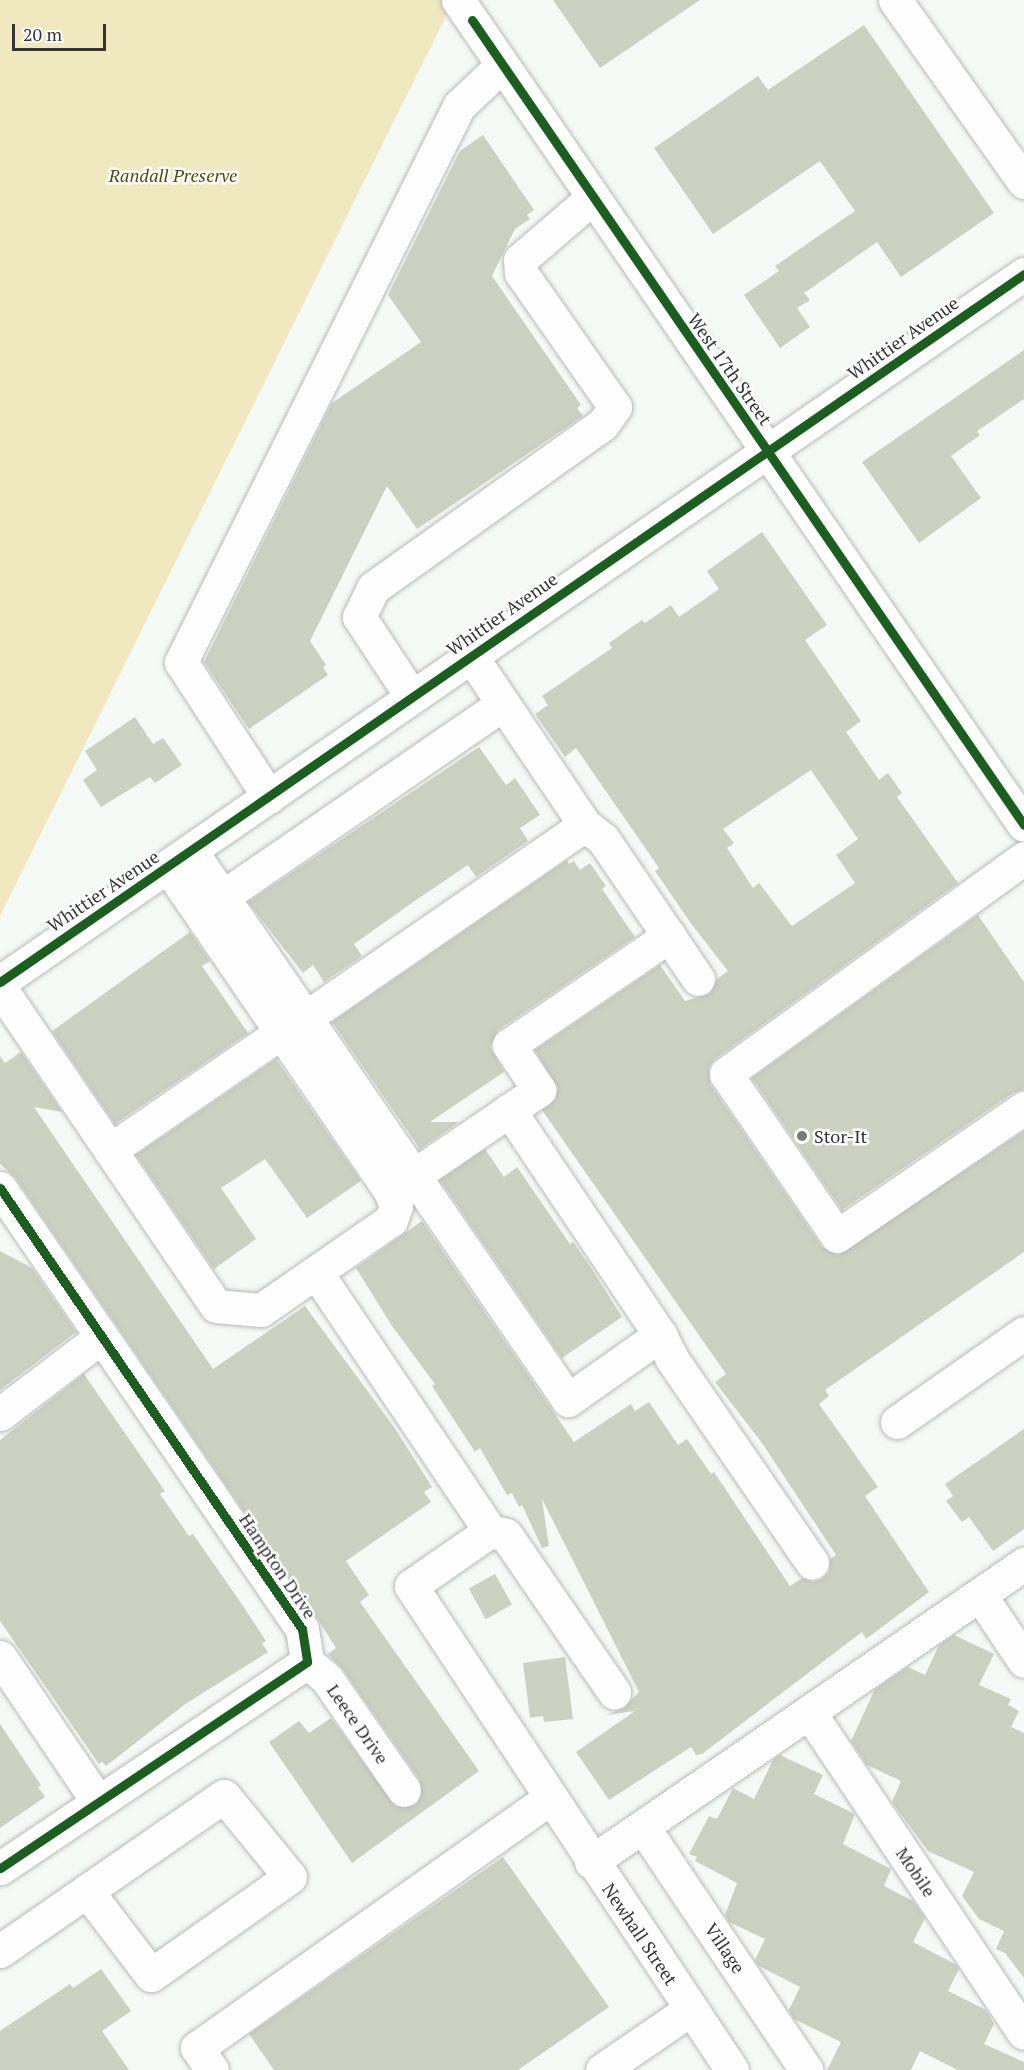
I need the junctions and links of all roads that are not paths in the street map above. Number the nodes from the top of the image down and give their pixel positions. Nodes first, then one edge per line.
1 (895, 0) edge
2 (473, 7) edge
3 (501, 66) junction
4 (1024, 182) edge
5 (592, 198) junction
6 (1024, 274) edge
7 (768, 452) junction
8 (471, 656) junction
9 (412, 697) junction
10 (503, 704) junction
11 (269, 797) junction
12 (585, 825) junction
13 (1024, 825) edge
14 (1024, 858) edge
15 (179, 859) junction
16 (222, 897) junction
17 (669, 936) junction
18 (698, 979) dead end
19 (0, 982) edge
20 (0, 988) edge
21 (294, 1025) junction
22 (1024, 1108) edge
23 (509, 1110) junction
24 (110, 1150) junction
25 (413, 1176) junction
26 (0, 1188) edge
27 (316, 1272) junction
28 (1024, 1333) edge
29 (660, 1335) junction
30 (101, 1337) junction
31 (0, 1414) edge
32 (897, 1422) dead end
33 (490, 1531) junction
34 (812, 1563) dead end
35 (1024, 1564) edge
36 (980, 1595) junction
37 (0, 1657) edge
38 (1024, 1661) edge
39 (307, 1662) junction
40 (614, 1692) dead end
41 (809, 1712) junction
42 (404, 1790) dead end
43 (549, 1798) junction
44 (98, 1802) junction
45 (643, 1827) junction
46 (591, 1862) junction
47 (0, 1868) edge
48 (87, 1891) junction
49 (0, 1951) edge
50 (691, 2009) junction
51 (1024, 2033) edge
52 (212, 2070) edge
53 (602, 2070) edge
54 (732, 2070) edge
55 (807, 2070) edge

1 - 4 street
2 - 3 street, West 17th Street
3 - 5 street, West 17th Street
3 - 11 street
5 - 7 street, West 17th Street
5 - 9 street
6 - 7 street, Whittier Avenue
7 - 8 street, Whittier Avenue
7 - 13 street, West 17th Street
8 - 9 street, Whittier Avenue
8 - 10 street
9 - 11 street, Whittier Avenue
10 - 12 street
10 - 16 street
11 - 15 street, Whittier Avenue
12 - 17 street
12 - 21 street
14 - 22 street
15 - 16 street
15 - 19 street, Whittier Avenue
15 - 21 street
16 - 21 street
17 - 18 street
17 - 23 street
20 - 24 street
21 - 24 street
21 - 25 street
21 - 27 street
23 - 25 street
23 - 29 street
24 - 27 street
25 - 29 street
26 - 30 street, Hampton Drive
27 - 33 street
28 - 32 street
29 - 34 street
30 - 31 street
30 - 39 street, Hampton Drive
33 - 40 street
33 - 43 street, Newhall Street
35 - 36 street
36 - 38 street
36 - 41 street
37 - 44 street
39 - 42 street, Leece Drive
39 - 44 street
41 - 45 street
41 - 51 street, Mobile
43 - 46 street, Newhall Street
43 - 52 street
44 - 47 street
45 - 46 street
45 - 55 street, Village
46 - 50 street, Newhall Street
48 - 48 street
48 - 49 street
50 - 53 street
50 - 54 street, Newhall Street

